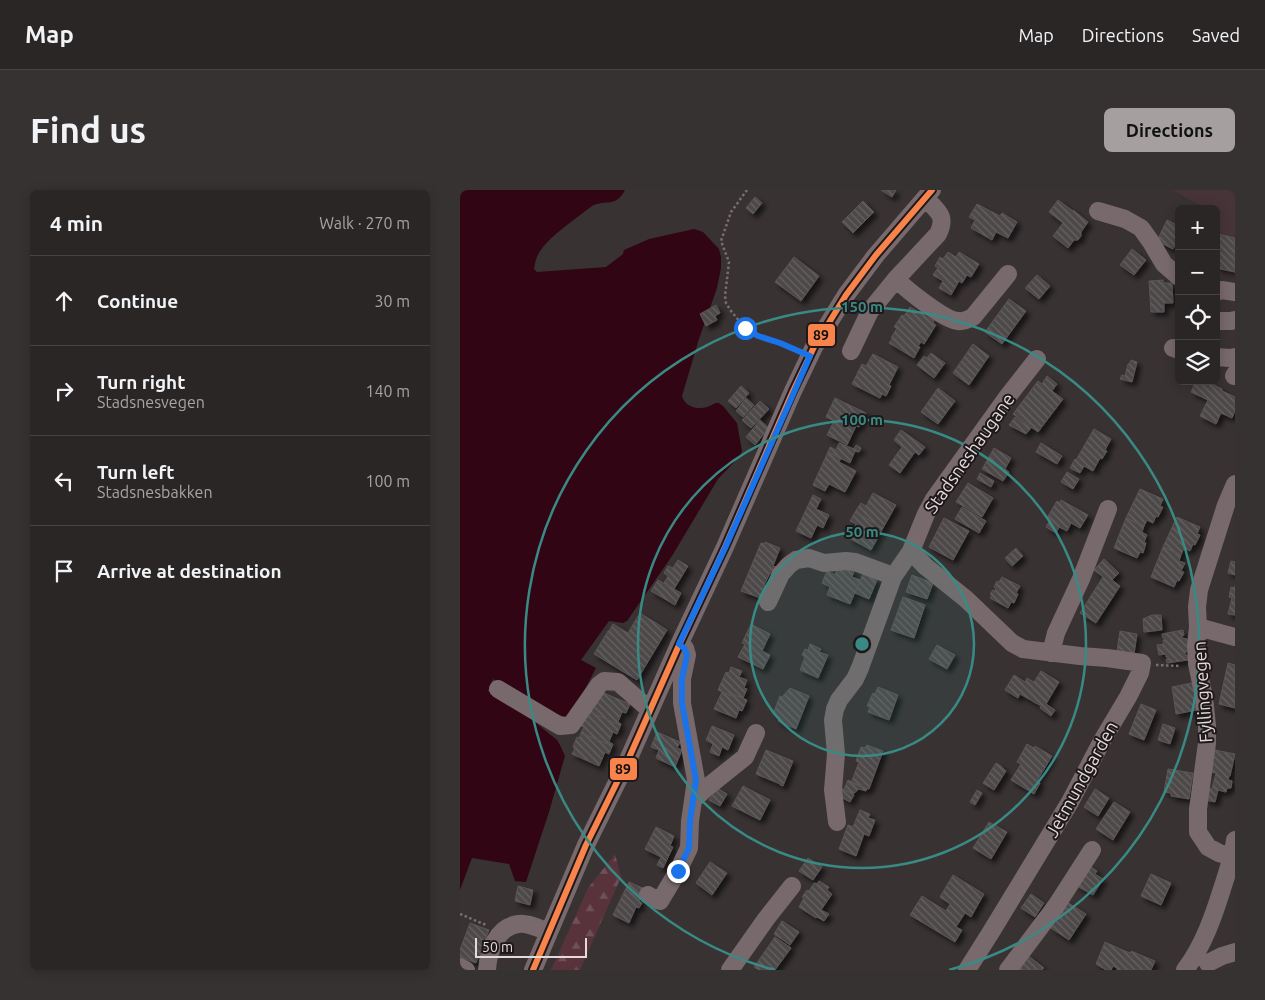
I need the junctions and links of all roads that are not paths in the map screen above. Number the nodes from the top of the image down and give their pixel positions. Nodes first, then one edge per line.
1 (929, 194) edge
2 (1098, 211) dead end
3 (1008, 274) dead end
4 (1175, 274) edge
5 (896, 279) junction
6 (1220, 291) edge
7 (1235, 292) edge
8 (1235, 320) edge
9 (1220, 321) edge
10 (851, 351) dead end
11 (1220, 357) edge
12 (1235, 357) edge
13 (1037, 359) dead end
14 (1235, 484) edge
15 (1108, 509) dead end
16 (911, 551) junction
17 (892, 577) junction
18 (768, 602) dead end
19 (1198, 628) junction
20 (1235, 637) edge
21 (679, 644) junction
22 (1050, 652) junction
23 (498, 689) dead end
24 (650, 710) junction
25 (756, 733) dead end
26 (694, 799) junction
27 (837, 822) dead end
28 (1234, 849) edge
29 (1092, 850) dead end
30 (792, 886) dead end
31 (648, 895) dead end
32 (549, 932) junction
33 (1235, 952) edge
34 (1208, 961) edge
35 (460, 967) edge
36 (466, 970) edge
37 (487, 970) edge
38 (533, 970) edge
39 (730, 970) edge
40 (967, 970) edge
41 (1008, 970) edge
42 (1185, 970) edge

1 - 5 street
1 - 21 street
2 - 4 street
3 - 5 street
5 - 10 street
6 - 7 street
8 - 9 street
11 - 12 street
13 - 16 street, Stadsneshaugane
14 - 19 street, Fyllingvegen
15 - 22 street
16 - 17 street, Stadsneshaugane
16 - 22 street
17 - 18 street
17 - 27 street, Stadsneshaugane
19 - 20 street, Fyllingvegen
19 - 28 street, Fyllingvegen
21 - 24 street
21 - 26 street
22 - 40 street, Jetmundgarden
23 - 24 street
24 - 32 street
25 - 26 street
26 - 31 street
28 - 34 street, Fyllingvegen
29 - 41 street
30 - 39 street
32 - 37 street
32 - 38 street
33 - 34 street
34 - 42 street, Fyllingvegen
35 - 36 street

